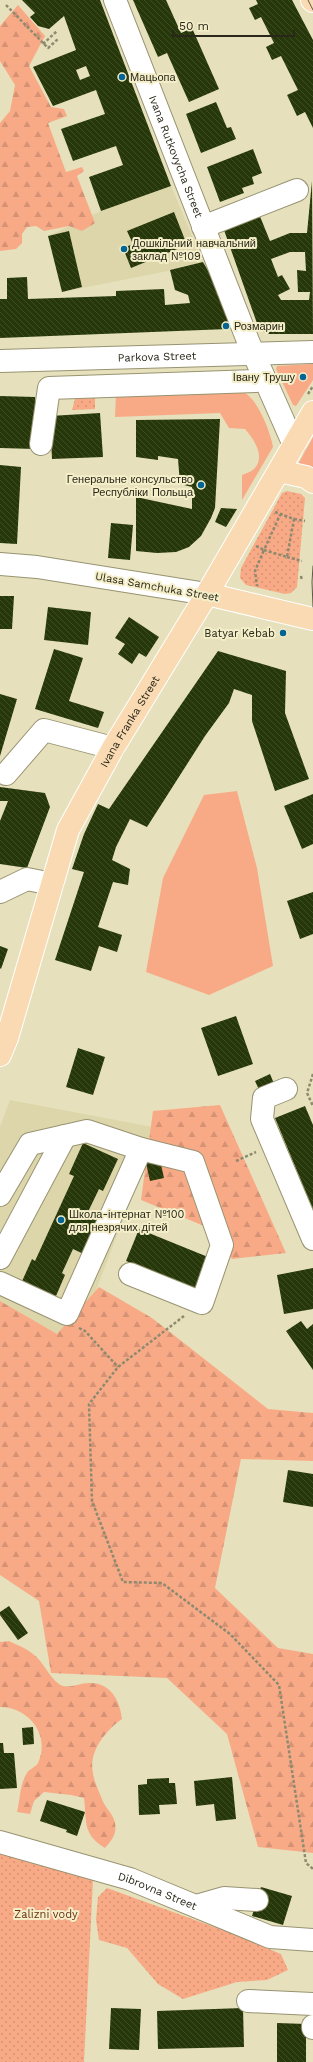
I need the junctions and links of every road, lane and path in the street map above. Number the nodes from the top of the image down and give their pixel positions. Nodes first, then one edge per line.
1 (115, 0) edge
2 (6, 5) dead end
3 (56, 31) dead end
4 (58, 39) dead end
5 (43, 44) junction
6 (297, 190) dead end
7 (203, 227) junction
8 (313, 352) edge
9 (254, 354) junction
10 (0, 361) edge
11 (264, 378) junction
12 (313, 412) edge
13 (42, 444) dead end
14 (294, 445) junction
15 (279, 470) junction
16 (313, 482) edge
17 (294, 519) junction
18 (305, 521) dead end
19 (264, 550) junction
20 (287, 557) junction
21 (302, 560) dead end
22 (0, 564) edge
23 (301, 576) dead end
24 (302, 581) dead end
25 (258, 592) dead end
26 (207, 594) junction
27 (313, 619) edge
28 (113, 748) junction
29 (6, 774) dead end
30 (52, 884) junction
31 (0, 892) edge
32 (0, 1055) edge
33 (313, 1074) edge
34 (286, 1089) dead end
35 (313, 1106) edge
36 (65, 1136) junction
37 (141, 1149) junction
38 (255, 1152) dead end
39 (236, 1160) dead end
40 (0, 1195) edge
41 (313, 1239) edge
42 (0, 1258) edge
43 (130, 1274) dead end
44 (0, 1283) edge
45 (202, 1303) junction
46 (0, 1842) edge
47 (313, 1869) edge
48 (257, 1900) dead end
49 (196, 1906) junction
50 (313, 1940) edge
51 (248, 2001) dead end
52 (313, 2004) edge

1 - 7 street, Ivana Rutkovycha Street
2 - 5 path
3 - 5 path
4 - 5 path
6 - 7 street
7 - 9 street, Ivana Rutkovycha Street
8 - 9 street, Parkova Street
9 - 10 street, Parkova Street
9 - 11 street, Ivana Rutkovycha Street
11 - 13 street
11 - 14 street, Ivana Rutkovycha Street
12 - 14 main road, Ivana Franka Street
14 - 15 main road, Ivana Franka Street
15 - 16 main road
15 - 26 main road, Ivana Franka Street
17 - 18 path
17 - 19 path
17 - 20 path
19 - 20 path
19 - 25 path
20 - 21 path
22 - 26 street, Ulasa Samchuka Street
23 - 24 path
26 - 27 main road, Ulasa Samchuka Street
26 - 28 main road, Ivana Franka Street
28 - 29 street
28 - 30 main road, Ivana Franka Street
30 - 31 street
30 - 32 main road, Ivana Franka Street
33 - 35 path
34 - 41 street
36 - 37 street
36 - 40 street
36 - 42 street
37 - 44 street
37 - 45 street
38 - 39 path
43 - 45 street
45 - 47 path
46 - 49 street, Dibrovna Street
48 - 49 street
49 - 50 street, Dibrovna Street
51 - 52 street

